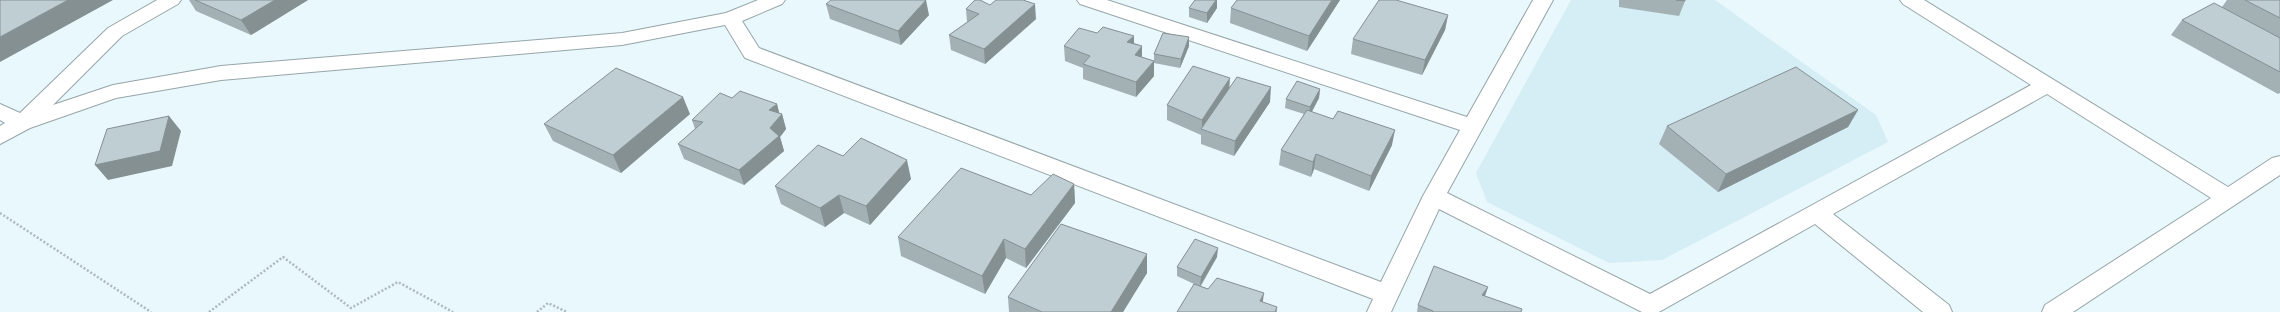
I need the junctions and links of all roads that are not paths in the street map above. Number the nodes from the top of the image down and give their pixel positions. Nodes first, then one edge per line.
1 (171, 0) edge
2 (775, 0) edge
3 (1087, 0) edge
4 (1543, 0) edge
5 (1910, 0) edge
6 (731, 18) junction
7 (2047, 85) junction
8 (0, 111) edge
9 (22, 123) junction
10 (1473, 127) junction
11 (0, 136) edge
12 (2280, 164) edge
13 (1434, 196) junction
14 (2229, 198) junction
15 (1816, 213) junction
16 (1383, 303) edge
17 (1652, 309) edge
18 (1940, 312) edge
19 (2054, 312) edge

1 - 9 street
2 - 6 street
3 - 10 street
4 - 10 street
5 - 7 street
6 - 9 street
6 - 16 street
7 - 14 street
7 - 15 street
8 - 9 street
9 - 11 street
10 - 13 street
12 - 14 street
13 - 16 street
13 - 17 street
14 - 19 street
15 - 17 street
15 - 18 street

